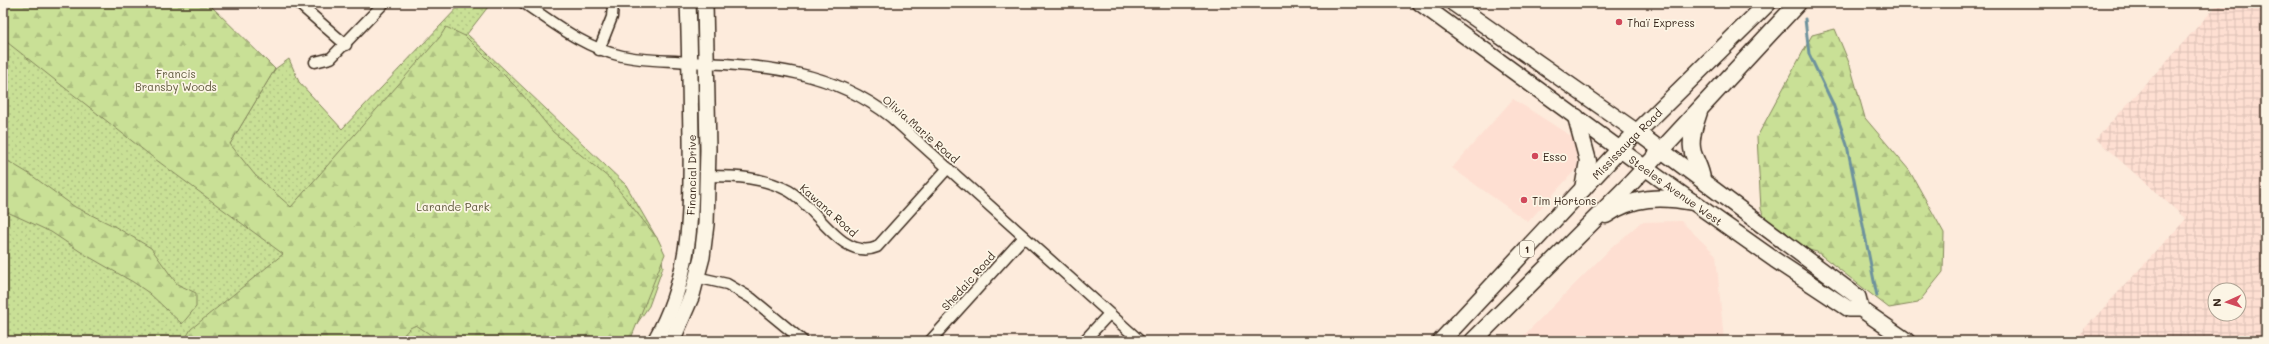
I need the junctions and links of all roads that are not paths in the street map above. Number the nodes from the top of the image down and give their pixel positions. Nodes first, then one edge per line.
1 (298, 3) edge
2 (384, 3) edge
3 (524, 3) edge
4 (613, 3) edge
5 (688, 3) edge
6 (705, 3) edge
7 (1420, 3) edge
8 (1453, 3) edge
9 (1768, 3) edge
10 (1798, 3) edge
11 (346, 45) junction
12 (600, 50) junction
13 (315, 62) dead end
14 (690, 62) junction
15 (706, 62) junction
16 (1700, 110) junction
17 (1576, 116) junction
18 (1637, 132) junction
19 (1620, 149) junction
20 (1661, 150) junction
21 (948, 168) junction
22 (1645, 168) junction
23 (708, 176) junction
24 (1702, 179) junction
25 (1583, 189) junction
26 (1693, 202) junction
27 (1585, 230) junction
28 (1024, 237) junction
29 (696, 277) junction
30 (1861, 309) junction
31 (1109, 314) junction
32 (655, 341) edge
33 (672, 341) edge
34 (803, 341) edge
35 (930, 341) edge
36 (1084, 341) edge
37 (1140, 341) edge
38 (1441, 341) edge
39 (1473, 341) edge
40 (1907, 341) edge

1 - 11 street
2 - 11 street
3 - 12 street, Olivia Marie Road
4 - 12 street
5 - 14 main road, Financial Drive
6 - 15 main road, Financial Drive
7 - 17 main road, Steeles Avenue West
8 - 18 main road, Steeles Avenue West
9 - 18 main road, Mississauga Road / 1
10 - 16 main road
11 - 13 street
12 - 14 street, Olivia Marie Road
14 - 15 street, Olivia Marie Road
14 - 32 main road, Financial Drive
15 - 21 street, Olivia Marie Road
15 - 23 main road, Financial Drive
16 - 20 main road
16 - 24 main road
17 - 19 main road, Steeles Avenue West
17 - 25 main road
18 - 19 main road, Mississauga Road / 1
18 - 20 main road, Steeles Avenue West
19 - 22 main road, Steeles Avenue West
19 - 25 main road, Mississauga Road / 1
20 - 22 main road
20 - 24 main road, Steeles Avenue West
21 - 23 street, Kawana Road
21 - 28 street, Olivia Marie Road
22 - 26 main road, Steeles Avenue West
22 - 27 main road
23 - 29 main road, Financial Drive
24 - 30 main road, Steeles Avenue West
25 - 38 main road, Mississauga Road / 1
26 - 27 main road
26 - 30 main road, Steeles Avenue West
27 - 39 main road
28 - 31 street, Olivia Marie Road
28 - 35 street, Shedaic Road
29 - 33 main road, Financial Drive
29 - 34 street
30 - 40 main road, Steeles Avenue West
31 - 36 street
31 - 37 street, Olivia Marie Road

